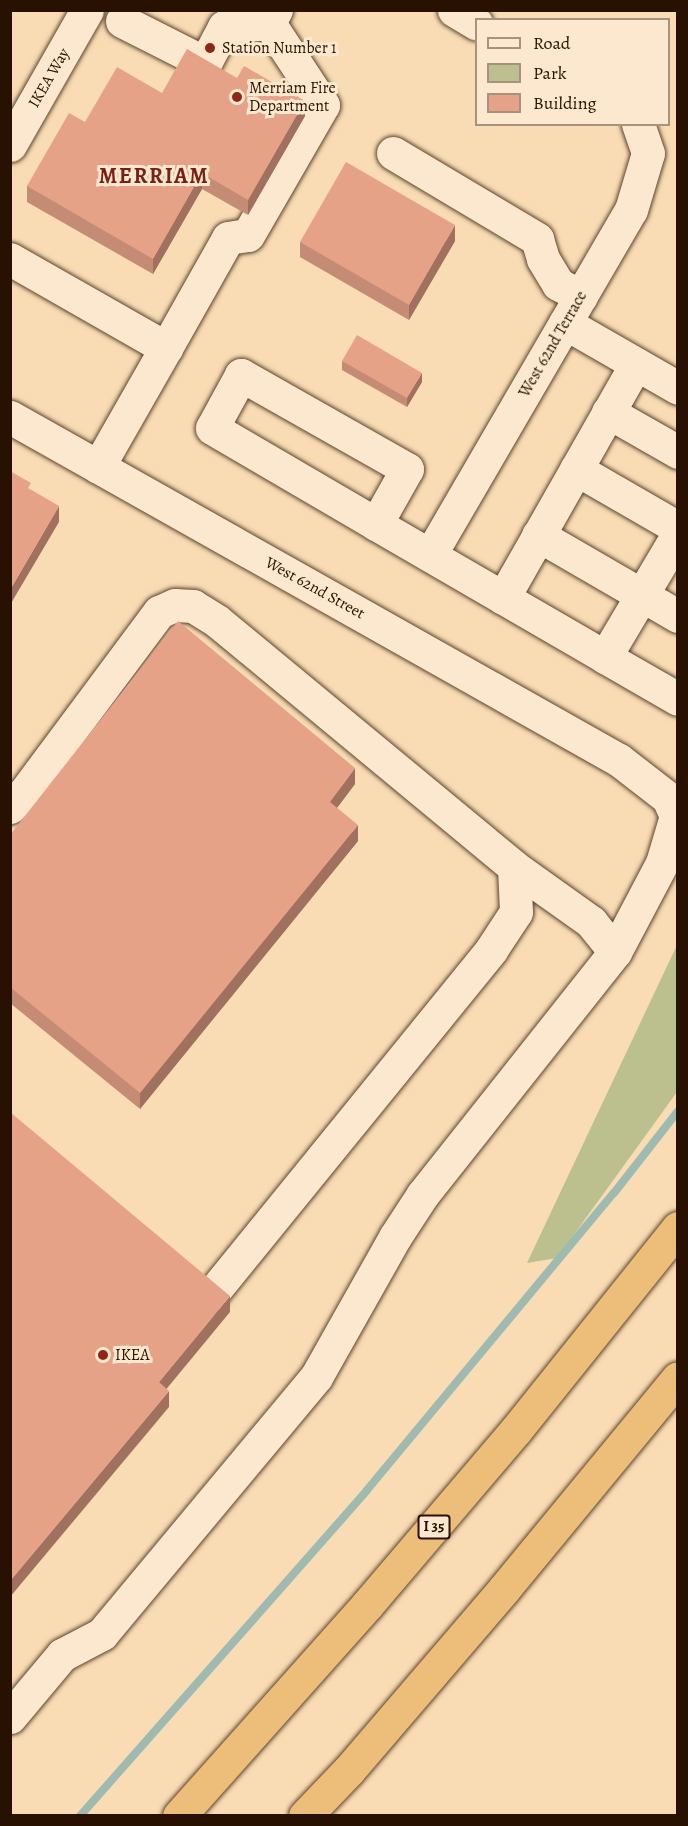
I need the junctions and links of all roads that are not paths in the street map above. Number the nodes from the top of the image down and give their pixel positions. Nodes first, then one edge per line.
1 (87, 10) edge
2 (454, 10) edge
3 (272, 16) edge
4 (122, 21) dead end
5 (475, 22) edge
6 (639, 126) edge
7 (10, 145) edge
8 (393, 153) dead end
9 (10, 259) edge
10 (573, 310) junction
11 (166, 348) junction
12 (636, 364) junction
13 (678, 388) edge
14 (608, 412) junction
15 (10, 417) edge
16 (678, 452) edge
17 (98, 467) junction
18 (576, 469) junction
19 (376, 524) junction
20 (678, 528) edge
21 (678, 534) edge
22 (538, 535) junction
23 (430, 555) junction
24 (641, 595) junction
25 (502, 598) junction
26 (678, 616) edge
27 (605, 657) junction
28 (678, 699) edge
29 (10, 807) edge
30 (514, 867) junction
31 (615, 951) junction
32 (678, 1228) edge
33 (210, 1296) edge
34 (678, 1378) edge
35 (10, 1717) edge
36 (179, 1815) edge
37 (305, 1815) edge

1 - 7 street, IKEA Way
2 - 5 street
3 - 4 street
3 - 11 street
6 - 10 street, West 62nd Terrace
8 - 10 street
9 - 11 street
10 - 12 street
10 - 23 street, West 62nd Terrace
11 - 17 street
12 - 13 street
12 - 14 street
14 - 16 street
14 - 18 street
15 - 17 street, West 62nd Street
17 - 31 street, West 62nd Street
18 - 20 street
18 - 22 street
19 - 19 street
19 - 23 street
21 - 24 street
22 - 24 street
22 - 25 street
23 - 25 street
24 - 26 street
24 - 27 street
25 - 27 street
27 - 28 street
29 - 30 street
30 - 31 street
30 - 33 street
31 - 35 street, West 62nd Street
32 - 36 highway, I 35
34 - 37 highway

